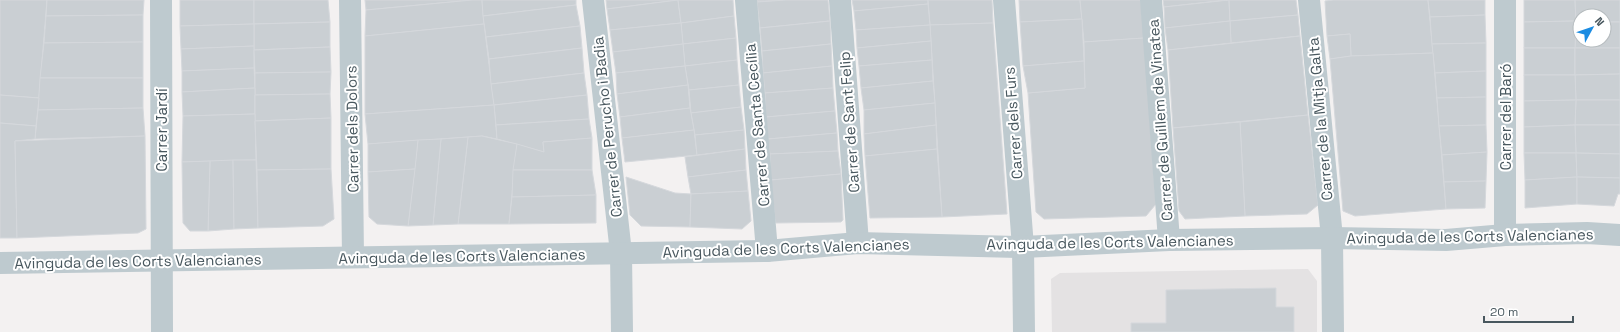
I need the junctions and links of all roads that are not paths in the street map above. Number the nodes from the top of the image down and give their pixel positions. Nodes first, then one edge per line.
1 (161, 0) edge
2 (350, 0) edge
3 (593, 0) edge
4 (746, 0) edge
5 (840, 0) edge
6 (1004, 0) edge
7 (1151, 0) edge
8 (1309, 0) edge
9 (1505, 0) edge
10 (1505, 234) junction
11 (1620, 235) edge
12 (1332, 238) junction
13 (1169, 240) junction
14 (858, 243) junction
15 (1023, 246) junction
16 (767, 250) junction
17 (621, 253) junction
18 (353, 257) junction
19 (161, 261) junction
20 (0, 263) edge
21 (162, 332) edge
22 (622, 332) edge
23 (1024, 332) edge
24 (1333, 332) edge

1 - 19 street, Carrer Jardí
2 - 18 street, Carrer dels Dolors
3 - 17 street, Carrer de Perucho i Badia
4 - 16 street, Carrer de Santa Cecília
5 - 14 street, Carrer de Sant Felip
6 - 15 street, Carrer dels Furs
7 - 13 street, Carrer de Guillem de Vinatea
8 - 12 street, Carrer de la Mitja Galta
9 - 10 street, Carrer del Baró
10 - 11 street, Avinguda de les Corts Valencianes
10 - 12 street, Avinguda de les Corts Valencianes
12 - 13 street, Avinguda de les Corts Valencianes
12 - 24 street, Carrer de la Mitja Galta
13 - 15 street, Avinguda de les Corts Valencianes
14 - 15 street, Avinguda de les Corts Valencianes
14 - 16 street, Avinguda de les Corts Valencianes
15 - 23 street, Carrer dels Furs
16 - 17 street, Avinguda de les Corts Valencianes
17 - 18 street, Avinguda de les Corts Valencianes
17 - 22 street, Carrer de Perucho i Badia
18 - 19 street, Avinguda de les Corts Valencianes
19 - 20 street, Avinguda de les Corts Valencianes
19 - 21 street, Carrer Jardí

